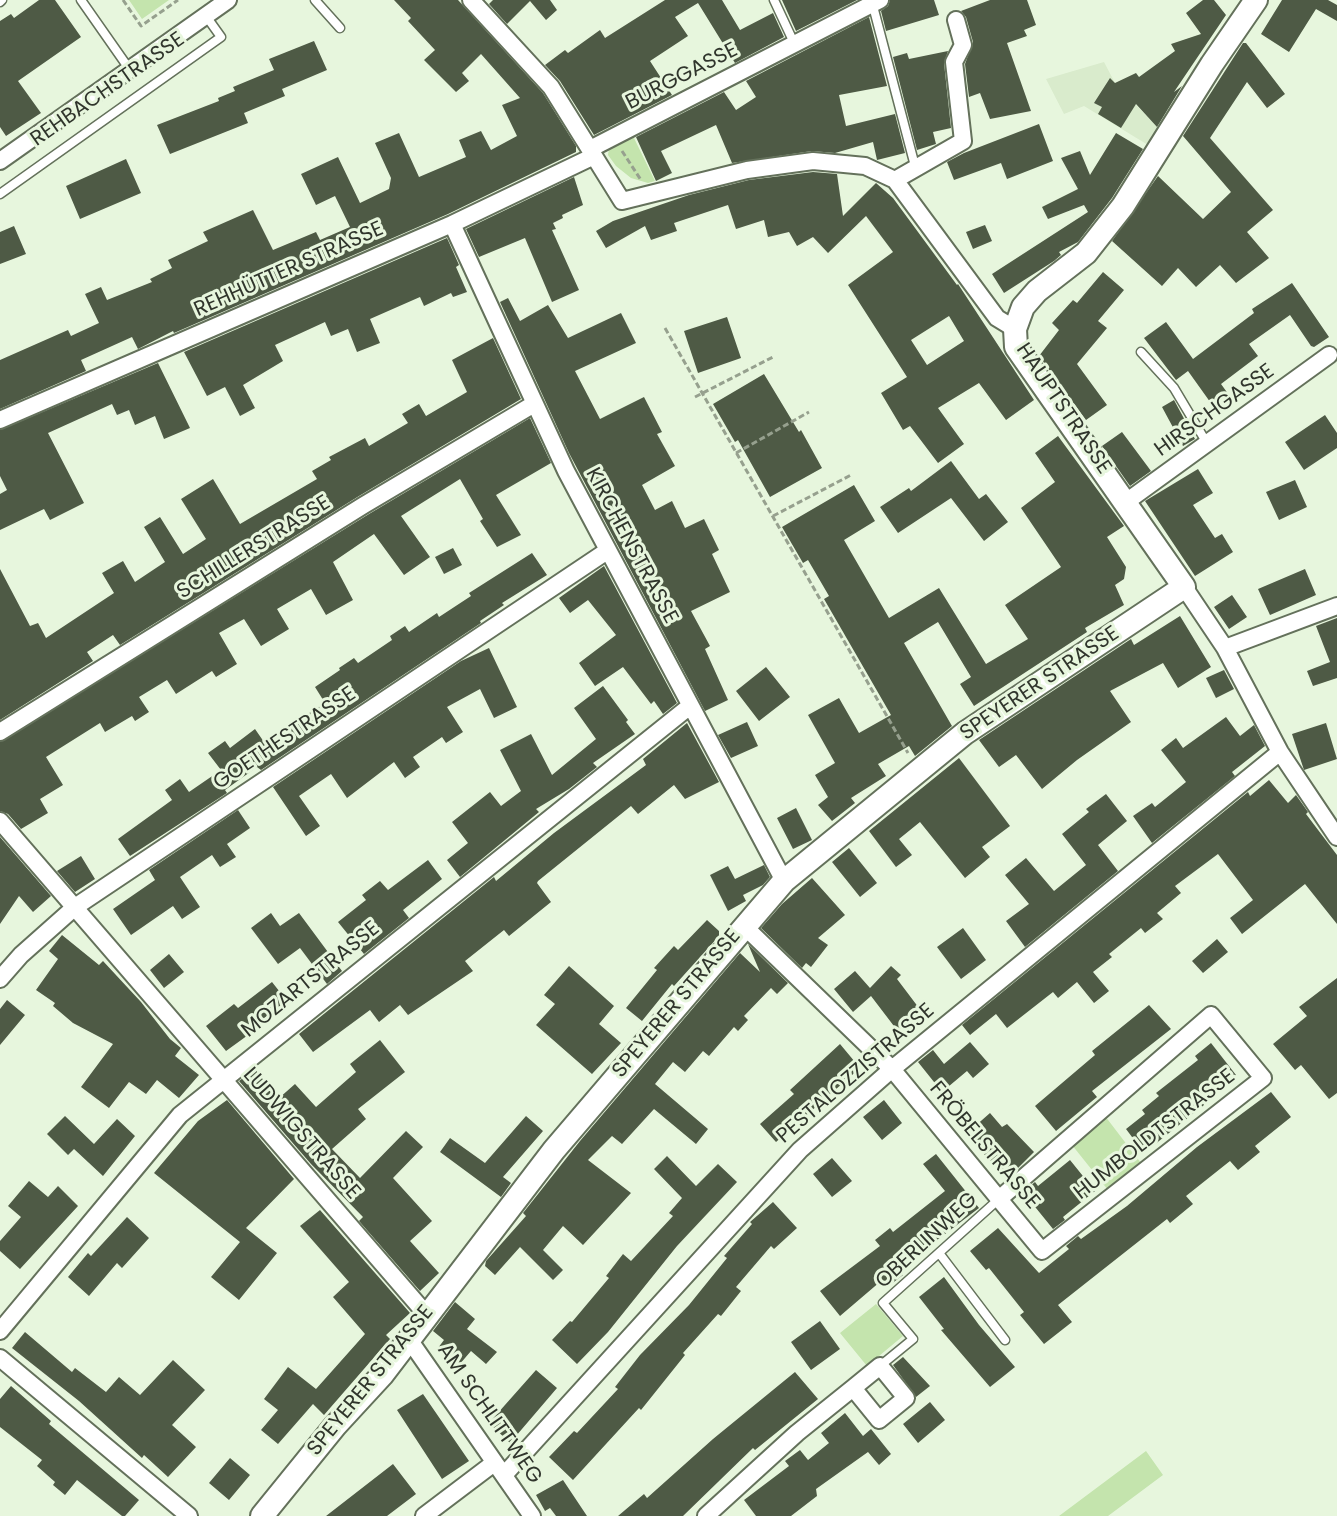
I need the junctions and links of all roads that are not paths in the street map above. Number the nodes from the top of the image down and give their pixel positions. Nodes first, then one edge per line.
1 (81, 0) edge
2 (315, 0) edge
3 (471, 0) edge
4 (774, 0) edge
5 (1256, 0) edge
6 (223, 2) edge
7 (876, 3) edge
8 (206, 16) junction
9 (956, 20) dead end
10 (340, 28) dead end
11 (795, 45) junction
12 (130, 70) junction
13 (592, 152) junction
14 (1, 158) edge
15 (915, 166) junction
16 (895, 180) junction
17 (0, 194) edge
18 (452, 224) junction
19 (1016, 329) junction
20 (1141, 352) dead end
21 (1329, 355) dead end
22 (534, 404) junction
23 (0, 420) edge
24 (1208, 446) junction
25 (1126, 502) junction
26 (607, 551) junction
27 (1184, 587) junction
28 (1337, 606) edge
29 (1225, 648) junction
30 (690, 706) junction
31 (0, 732) edge
32 (1280, 752) junction
33 (0, 821) edge
34 (1337, 837) edge
35 (784, 881) junction
36 (75, 907) junction
37 (744, 926) junction
38 (0, 979) edge
39 (892, 1069) junction
40 (223, 1079) junction
41 (999, 1199) junction
42 (1042, 1251) joint
43 (939, 1253) junction
44 (426, 1314) junction
45 (0, 1331) edge
46 (408, 1338) junction
47 (1005, 1340) dead end
48 (0, 1358) edge
49 (880, 1366) junction
50 (853, 1388) junction
51 (499, 1469) junction
52 (189, 1516) edge
53 (262, 1516) edge
54 (424, 1516) edge
55 (532, 1516) edge
56 (706, 1516) edge

1 - 12 lane
2 - 10 lane
3 - 13 street
4 - 11 lane
5 - 19 main road
6 - 8 street, REHBACHSTRASSE
7 - 11 street, BURGGASSE
7 - 15 lane
8 - 12 street, REHBACHSTRASSE
8 - 17 lane, REHBACHSTRASSE
9 - 15 street
11 - 13 street, BURGGASSE
12 - 14 street, REHBACHSTRASSE
13 - 16 street, HAUPTSTRASSE
13 - 18 street, REHHÜTTER STRASSE
15 - 16 street
16 - 19 street, HAUPTSTRASSE
18 - 22 street, KIRCHENSTRASSE
18 - 23 street, REHHÜTTER STRASSE
19 - 25 main road, HAUPTSTRASSE
20 - 24 lane
21 - 24 street, HIRSCHGASSE
22 - 26 street, KIRCHENSTRASSE
22 - 31 street, SCHILLERSTRASSE
24 - 25 street, HIRSCHGASSE
25 - 27 main road, HAUPTSTRASSE
26 - 30 street, KIRCHENSTRASSE
26 - 36 street, GOETHESTRASSE
27 - 29 street
27 - 35 main road, SPEYERER STRASSE
28 - 29 street
29 - 32 street
30 - 35 street, KIRCHENSTRASSE
30 - 40 street, MOZARTSTRASSE
32 - 34 street
32 - 39 street, PESTALOZZISTRASSE
33 - 36 street, LUDWIGSTRASSE
35 - 37 main road, SPEYERER STRASSE
36 - 38 street, GOETHESTRASSE
36 - 40 street, LUDWIGSTRASSE
37 - 39 street, FRÖBELSTRASSE
37 - 44 main road, SPEYERER STRASSE
39 - 41 street, FRÖBELSTRASSE
39 - 51 street, PESTALOZZISTRASSE
40 - 44 street, LUDWIGSTRASSE
40 - 45 street, MOZARTSTRASSE
41 - 42 street, FRÖBELSTRASSE
41 - 42 street, HUMBOLDTSTRASSE
41 - 43 lane, OBERLINWEG
43 - 47 lane
43 - 49 lane, OBERLINWEG
44 - 46 main road, SPEYERER STRASSE
46 - 51 street, AM SCHLITTWEG
46 - 53 main road, SPEYERER STRASSE
48 - 52 street
49 - 50 street
49 - 50 street
50 - 56 street
51 - 54 street, PESTALOZZISTRASSE
51 - 55 street, AM SCHLITTWEG

